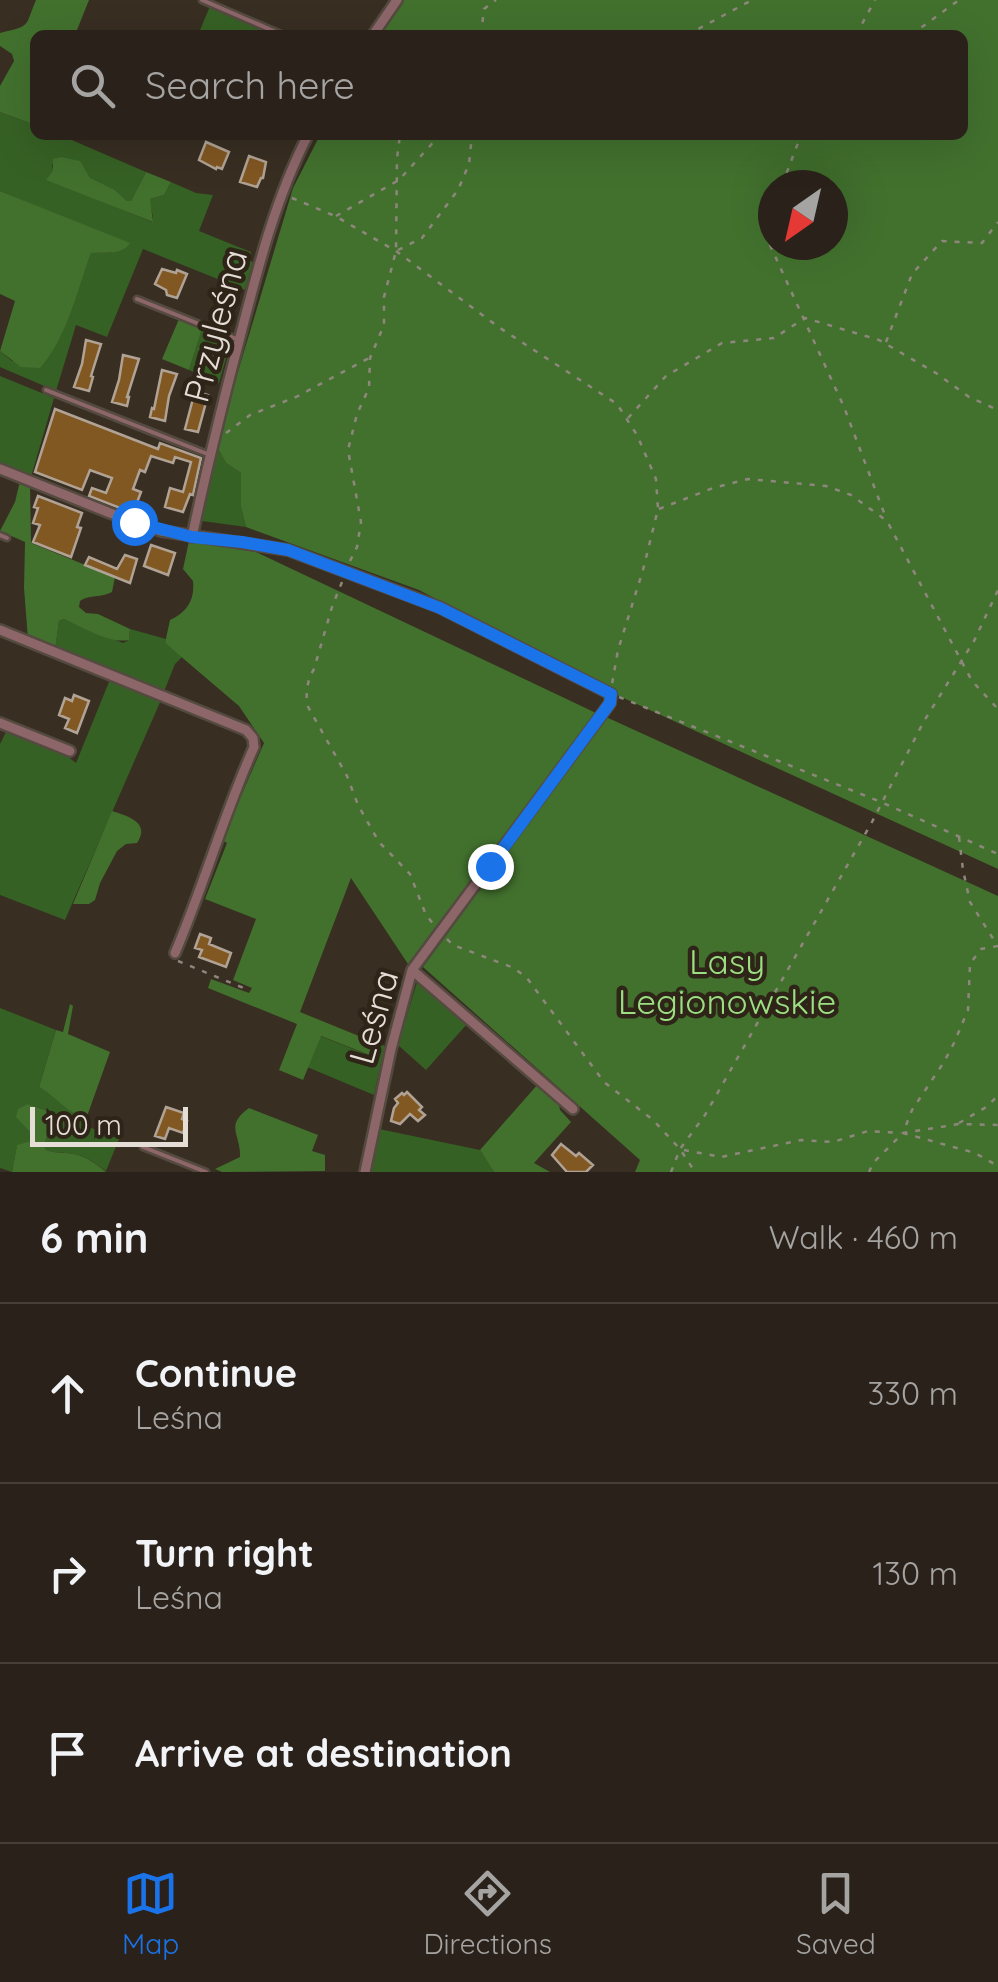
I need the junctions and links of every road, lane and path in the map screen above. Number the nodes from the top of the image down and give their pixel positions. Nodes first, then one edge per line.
1 (202, 0) edge
2 (396, 0) edge
3 (496, 0) edge
4 (752, 0) edge
5 (875, 0) edge
6 (960, 0) edge
7 (271, 30) edge
8 (376, 30) edge
9 (482, 30) edge
10 (696, 30) edge
11 (859, 30) edge
12 (918, 30) edge
13 (306, 140) edge
14 (399, 140) edge
15 (436, 140) edge
16 (471, 140) edge
17 (799, 140) edge
18 (788, 170) edge
19 (399, 180) junction
20 (282, 194) junction
21 (335, 216) junction
22 (998, 222) edge
23 (396, 251) junction
24 (777, 260) edge
25 (137, 299) dead end
26 (805, 318) junction
27 (239, 340) junction
28 (885, 344) junction
29 (370, 358) junction
30 (46, 390) dead end
31 (998, 410) edge
32 (627, 419) junction
33 (212, 442) junction
34 (210, 455) junction
35 (0, 469) edge
36 (658, 509) junction
37 (887, 522) junction
38 (0, 535) edge
39 (192, 537) junction
40 (7, 538) dead end
41 (345, 572) junction
42 (998, 590) edge
43 (0, 630) edge
44 (961, 661) junction
45 (611, 694) junction
46 (998, 709) edge
47 (0, 723) edge
48 (70, 751) dead end
49 (881, 802) junction
50 (959, 836) junction
51 (998, 854) edge
52 (998, 946) edge
53 (175, 953) joint
54 (412, 970) junction
55 (246, 989) dead end
56 (998, 1095) edge
57 (573, 1108) dead end
58 (959, 1124) junction
59 (998, 1125) edge
60 (903, 1133) junction
61 (143, 1147) dead end
62 (680, 1149) junction
63 (998, 1166) edge
64 (206, 1172) edge
65 (365, 1172) edge
66 (671, 1172) edge
67 (869, 1172) edge

1 - 7 lane
2 - 8 street
3 - 9 path
4 - 10 path
5 - 11 path
6 - 12 path
13 - 20 street, Przyleśna
14 - 19 path
15 - 19 path
16 - 23 path
17 - 18 path
19 - 21 path
19 - 23 path
20 - 21 path
20 - 27 street, Przyleśna
21 - 23 path
22 - 28 path
23 - 29 path
23 - 32 path
24 - 26 path
25 - 27 lane
26 - 28 path
26 - 32 path
26 - 37 path
27 - 33 street, Przyleśna
28 - 31 path
29 - 33 path
29 - 41 path
30 - 34 lane
32 - 36 path
33 - 34 street, Przyleśna
34 - 39 street, Przyleśna
35 - 39 street
36 - 37 path
36 - 45 path
37 - 44 path
38 - 40 lane
39 - 41 street
41 - 45 street
42 - 44 path
43 - 53 street
44 - 46 path
44 - 49 path
45 - 49 path
45 - 54 street, Leśna
47 - 48 street
49 - 50 path
49 - 62 path
50 - 51 path
50 - 52 path
52 - 60 path
53 - 55 path
54 - 57 street
54 - 65 street, Leśna
56 - 58 path
58 - 59 path
58 - 60 path
60 - 62 path
60 - 63 path
60 - 67 path
61 - 64 lane
62 - 66 path

